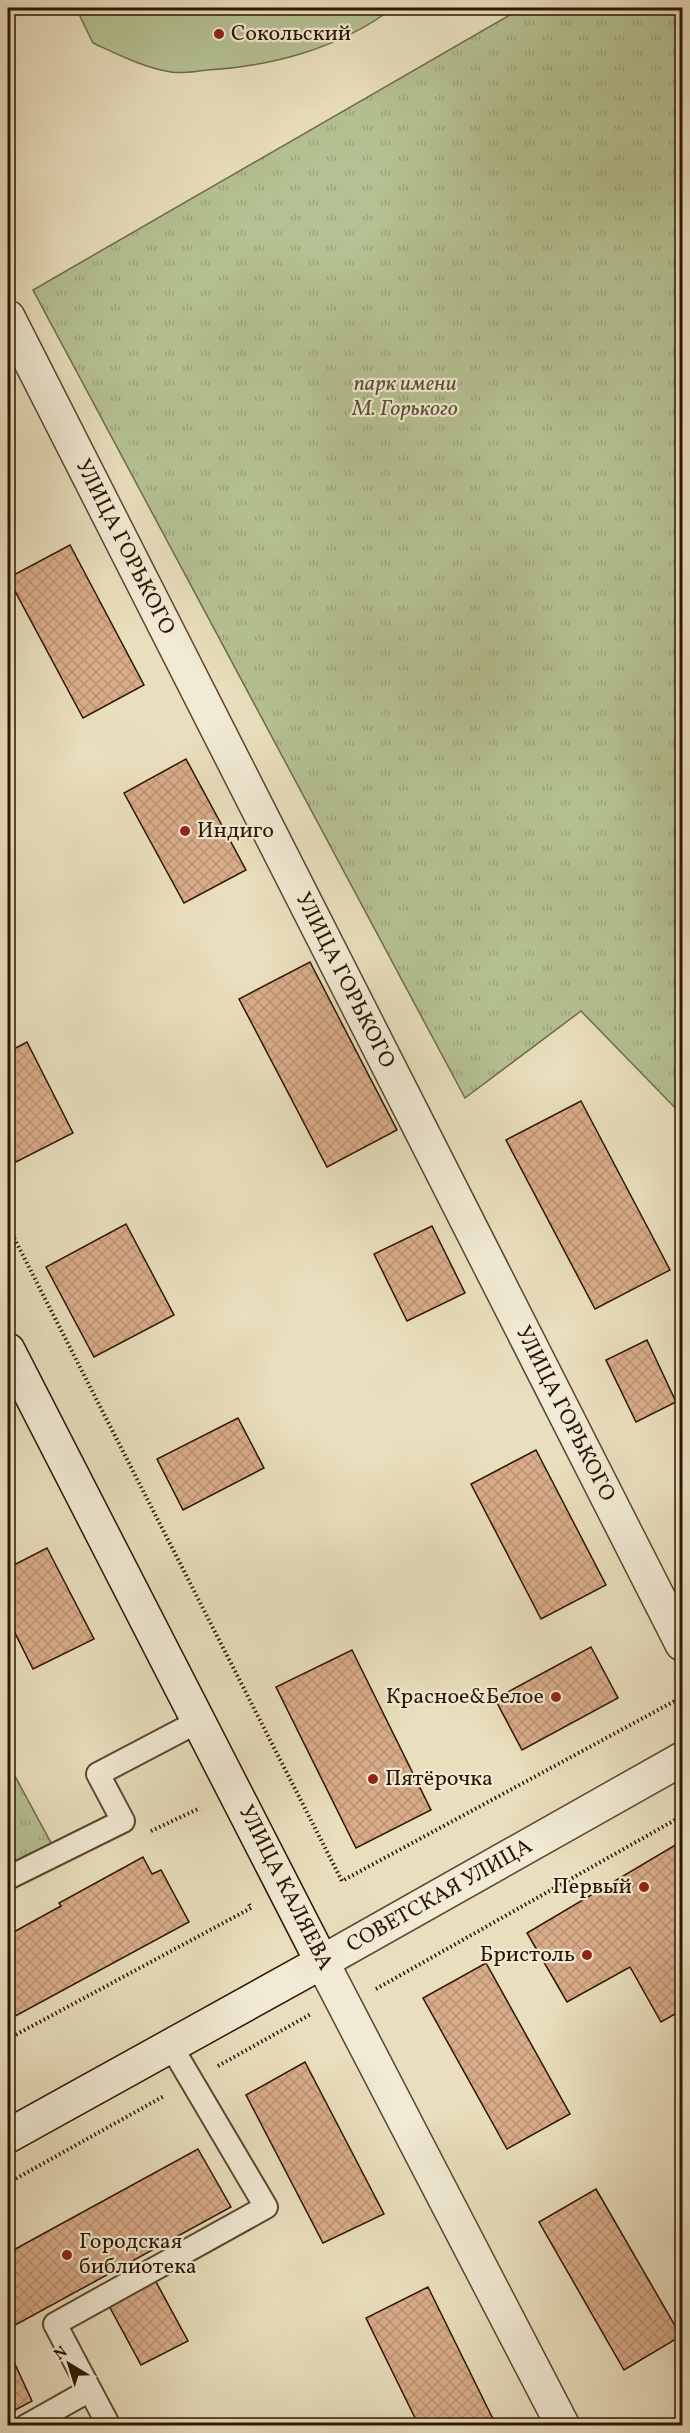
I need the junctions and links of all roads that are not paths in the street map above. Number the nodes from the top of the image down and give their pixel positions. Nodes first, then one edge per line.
1 (8, 317) edge
2 (8, 1350) edge
3 (682, 1644) edge
4 (199, 1721) junction
5 (682, 1759) edge
6 (8, 1878) edge
7 (322, 1962) junction
8 (171, 2046) junction
9 (8, 2136) edge
10 (90, 2390) junction
11 (26, 2426) edge
12 (109, 2426) edge
13 (563, 2426) edge

1 - 3 street, УЛИЦА ГОРЬКОГО
2 - 4 street, УЛИЦА КАЛЯЕВА
4 - 6 lane
4 - 7 street, УЛИЦА КАЛЯЕВА
5 - 7 street, СОВЕТСКАЯ УЛИЦА
7 - 8 street, СОВЕТСКАЯ УЛИЦА
7 - 13 street, УЛИЦА КАЛЯЕВА
8 - 9 street, СОВЕТСКАЯ УЛИЦА
8 - 10 lane
10 - 11 lane
10 - 12 lane

